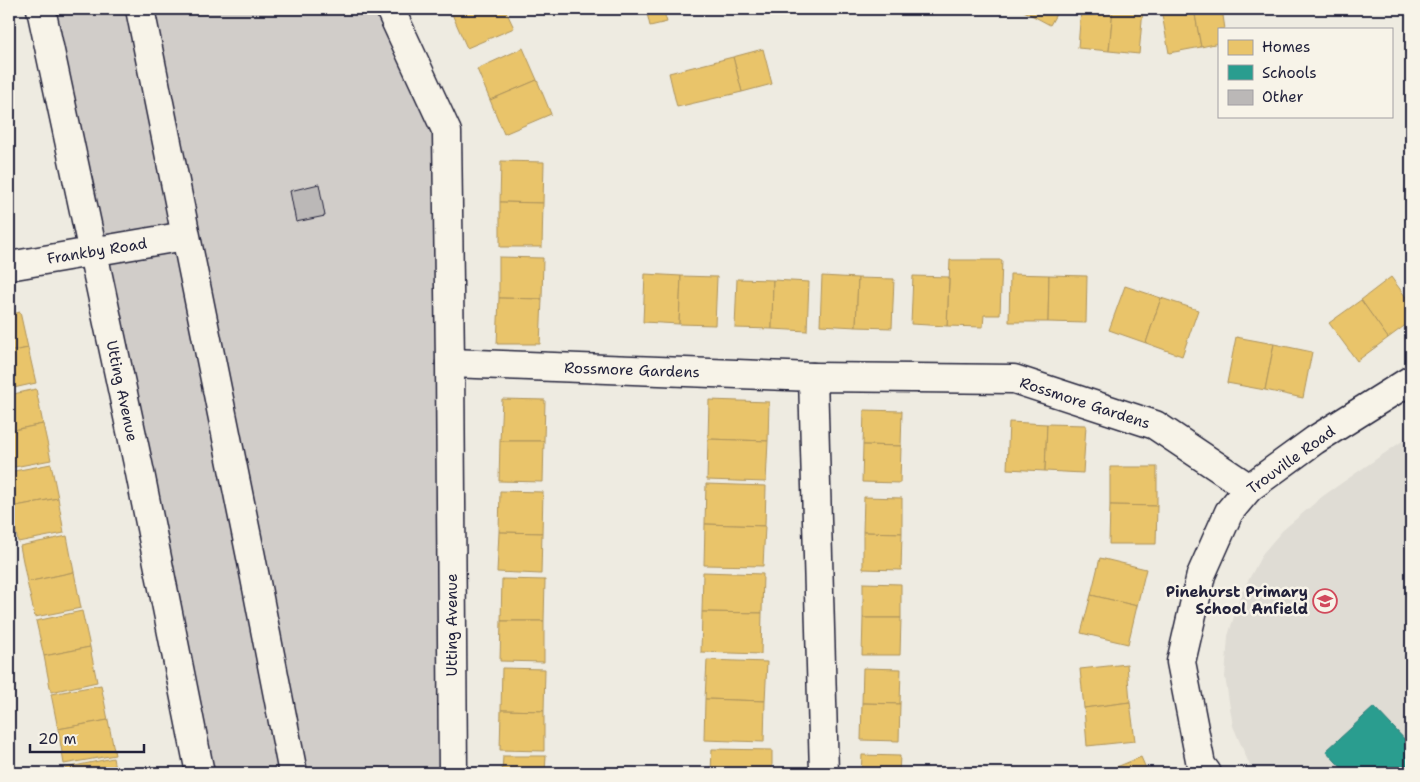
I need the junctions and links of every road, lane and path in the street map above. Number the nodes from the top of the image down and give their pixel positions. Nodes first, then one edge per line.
1 (41, 9) edge
2 (140, 9) edge
3 (390, 9) edge
4 (185, 236) junction
5 (92, 252) junction
6 (9, 266) edge
7 (450, 363) junction
8 (813, 377) junction
9 (1411, 380) edge
10 (1249, 488) junction
11 (200, 773) edge
12 (293, 773) edge
13 (453, 773) edge
14 (824, 773) edge
15 (1207, 773) edge

1 - 5 street, Utting Avenue
2 - 4 street
3 - 7 street, Utting Avenue
4 - 5 street, Frankby Road
4 - 12 street
5 - 6 street, Frankby Road
5 - 11 street, Utting Avenue
7 - 8 street, Rossmore Gardens
7 - 13 street, Utting Avenue
8 - 10 street, Rossmore Gardens
8 - 14 street
9 - 10 street, Trouville Road
10 - 15 street, Trouville Road

